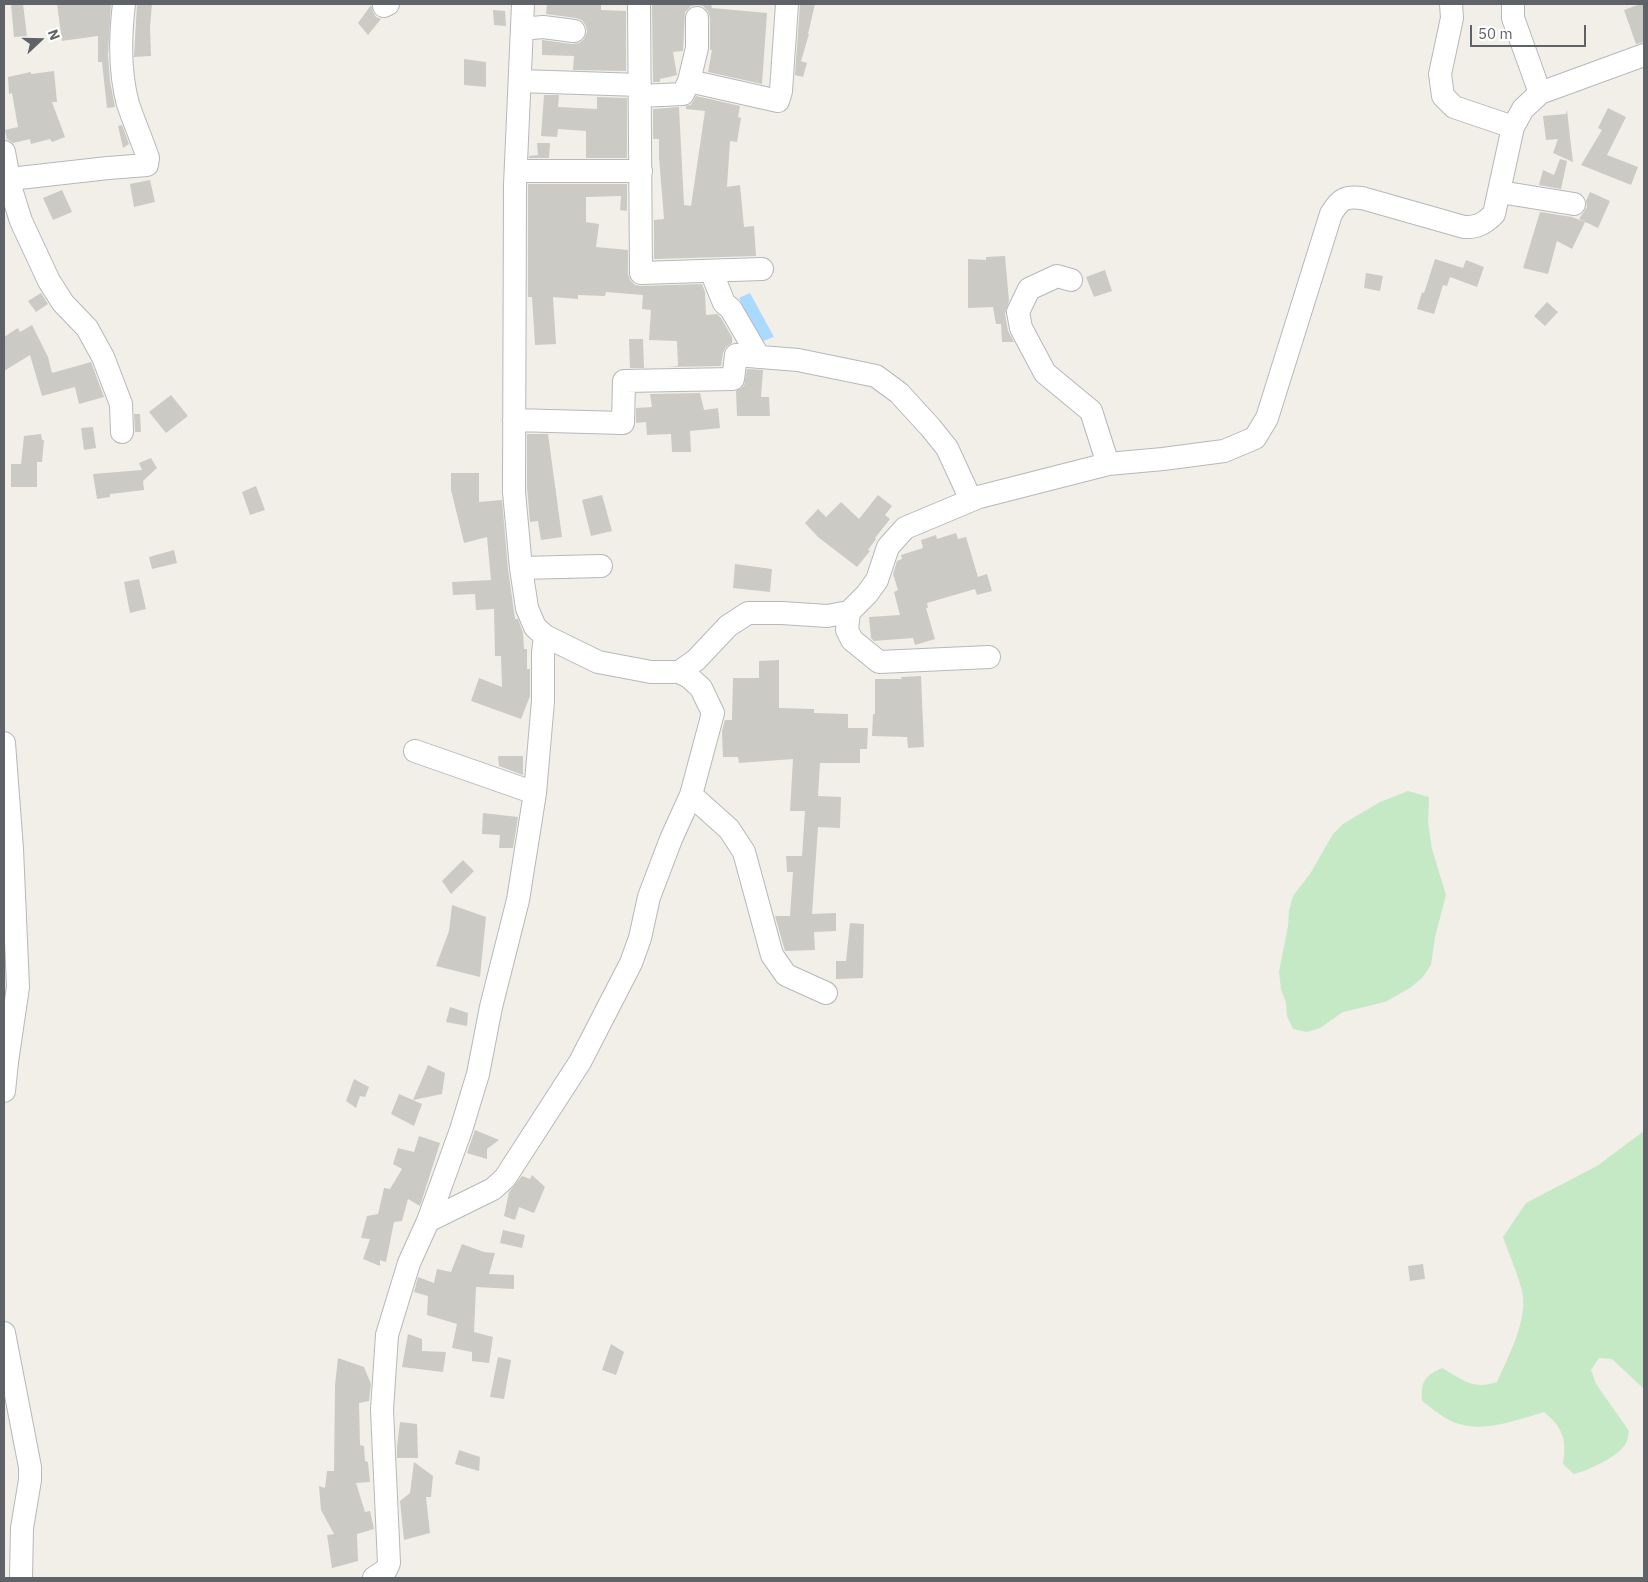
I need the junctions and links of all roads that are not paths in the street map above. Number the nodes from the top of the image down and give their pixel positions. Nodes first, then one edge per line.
1 (124, 4) edge
2 (523, 4) edge
3 (640, 4) edge
4 (787, 4) edge
5 (1451, 4) edge
6 (1513, 4) edge
7 (697, 18) dead end
8 (522, 29) junction
9 (574, 31) dead end
10 (1644, 55) edge
11 (520, 81) junction
12 (690, 81) junction
13 (640, 91) junction
14 (1540, 93) junction
15 (1513, 127) junction
16 (4, 152) edge
17 (516, 171) junction
18 (640, 171) junction
19 (10, 179) junction
20 (1500, 192) junction
21 (1574, 204) dead end
22 (762, 269) dead end
23 (711, 271) junction
24 (1071, 280) dead end
25 (759, 357) junction
26 (514, 420) junction
27 (122, 432) dead end
28 (1108, 464) junction
29 (971, 500) junction
30 (601, 566) dead end
31 (521, 568) junction
32 (849, 612) junction
33 (545, 636) junction
34 (988, 657) dead end
35 (680, 672) junction
36 (4, 743) edge
37 (415, 751) dead end
38 (535, 793) junction
39 (691, 796) junction
40 (826, 993) dead end
41 (4, 1091) edge
42 (428, 1221) junction
43 (4, 1333) edge
44 (384, 1575) edge
45 (21, 1578) edge

1 - 19 street
2 - 8 street
3 - 13 street
4 - 12 street
5 - 15 street
6 - 14 street
7 - 12 street
8 - 9 street
8 - 11 street
10 - 14 street
11 - 13 street
11 - 17 street
12 - 13 street
13 - 18 street
14 - 15 street
15 - 20 street
16 - 19 street
17 - 18 street
17 - 26 street
18 - 23 street
19 - 27 street
20 - 21 street
20 - 28 street
22 - 23 street
23 - 25 street
24 - 28 street
25 - 26 street
25 - 29 street
26 - 31 street
28 - 29 street
29 - 32 street
30 - 31 street
31 - 33 street
32 - 34 street
32 - 35 street
33 - 35 street
33 - 38 street
35 - 39 street
36 - 41 street
37 - 38 street
38 - 42 street
39 - 40 street
39 - 42 street
42 - 44 street
43 - 45 street

